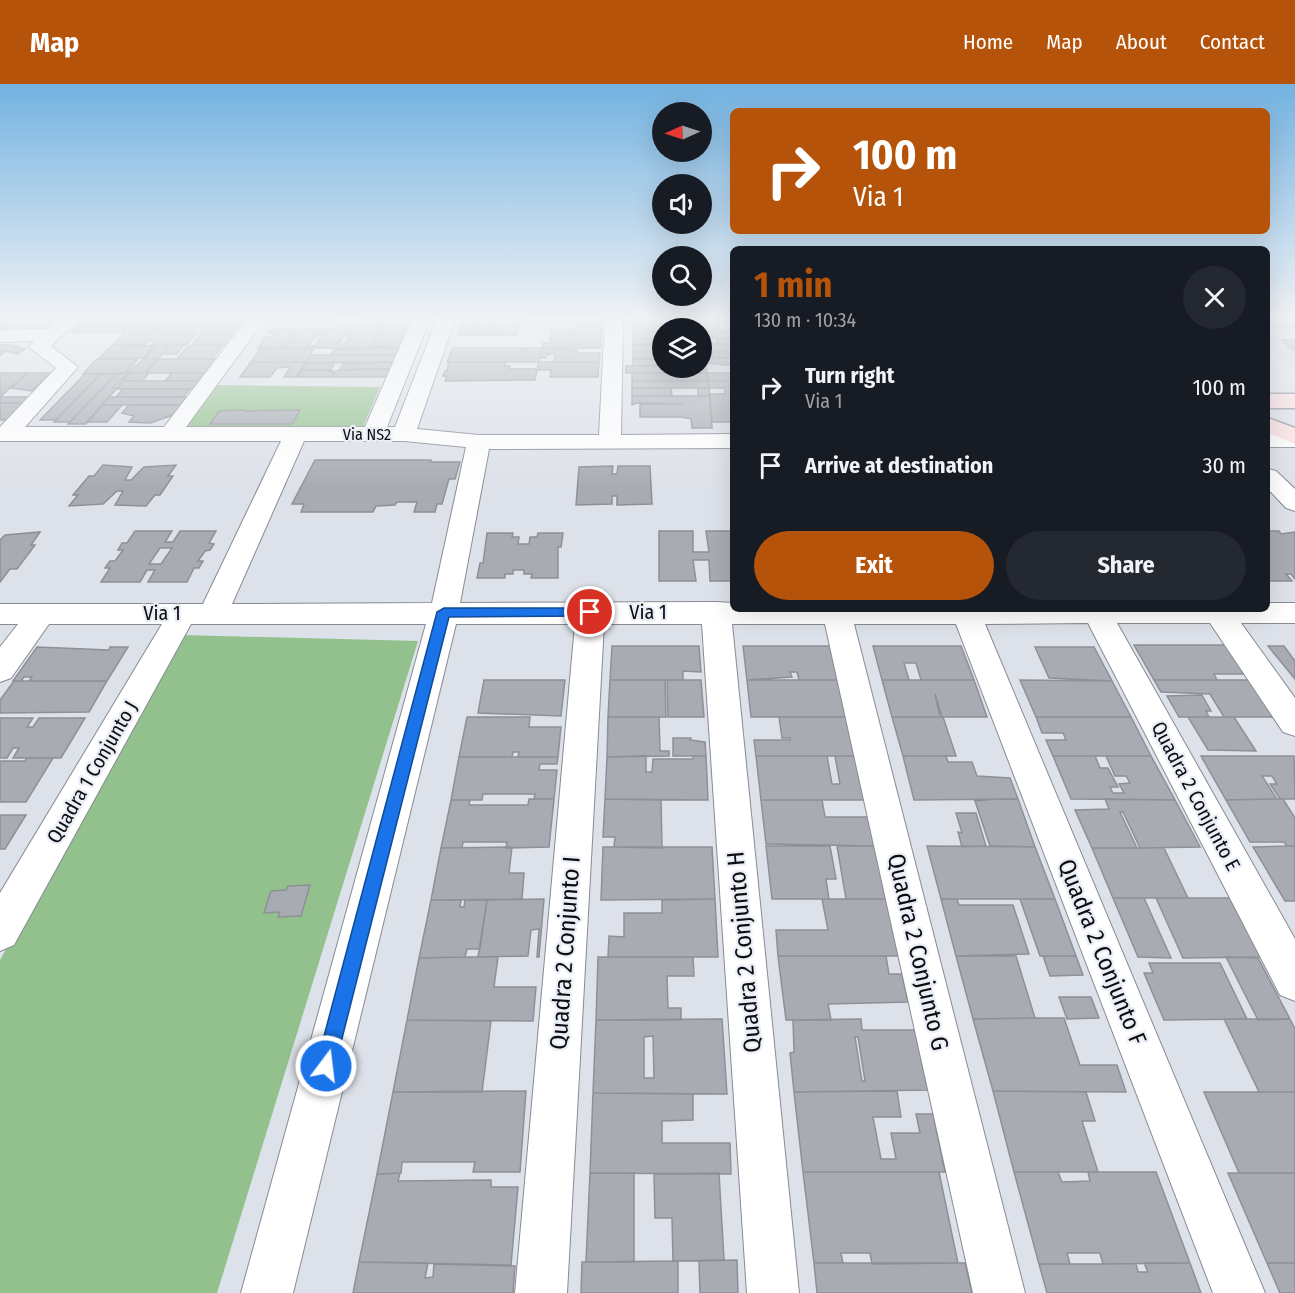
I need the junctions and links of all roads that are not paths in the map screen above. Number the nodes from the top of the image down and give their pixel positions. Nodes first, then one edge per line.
1 (61, 375) edge
2 (214, 375) edge
3 (397, 375) edge
4 (425, 375) edge
5 (612, 375) edge
6 (1270, 426) edge
7 (10, 434) edge
8 (170, 434) junction
9 (296, 434) junction
10 (373, 434) junction
11 (404, 434) junction
12 (1295, 439) edge
13 (1270, 440) edge
14 (610, 441) junction
15 (730, 441) edge
16 (479, 442) junction
17 (0, 459) edge
18 (1270, 478) edge
19 (1295, 503) edge
20 (730, 611) edge
21 (444, 612) junction
22 (590, 612) junction
23 (716, 612) junction
24 (837, 612) edge
25 (966, 612) edge
26 (1096, 612) joint
27 (1217, 612) junction
28 (198, 613) junction
29 (1295, 613) edge
30 (0, 614) edge
31 (42, 614) junction
32 (0, 670) edge
33 (1295, 723) edge
34 (0, 932) edge
35 (1295, 980) edge
36 (267, 1293) edge
37 (541, 1293) edge
38 (773, 1293) edge
39 (999, 1293) edge
40 (1239, 1293) edge

1 - 7 street
2 - 8 street
3 - 10 street
4 - 11 street
5 - 14 street
6 - 12 street
7 - 8 street, Via NS2
7 - 17 street
8 - 9 street, Via NS2
9 - 10 street, Via NS2
9 - 28 street, Quadra 1 Conjunto J
10 - 11 street, Via NS2
11 - 16 street, Via NS2
12 - 13 street
14 - 15 street, Via NS2
14 - 16 street, Via NS2
16 - 21 street
18 - 19 street
20 - 23 street, Via 1
21 - 22 street, Via 1
21 - 28 street, Via 1
21 - 36 street
22 - 23 street, Via 1
22 - 37 street, Quadra 2 Conjunto I
23 - 38 street, Quadra 2 Conjunto H
24 - 39 street, Quadra 2 Conjunto G
25 - 40 street, Quadra 2 Conjunto F
26 - 27 street, Via 1
26 - 35 street, Quadra 2 Conjunto E
27 - 29 street, Via 1
27 - 33 street
28 - 31 street, Via 1
28 - 34 street, Quadra 1 Conjunto J
30 - 31 street, Via 1
31 - 32 street

